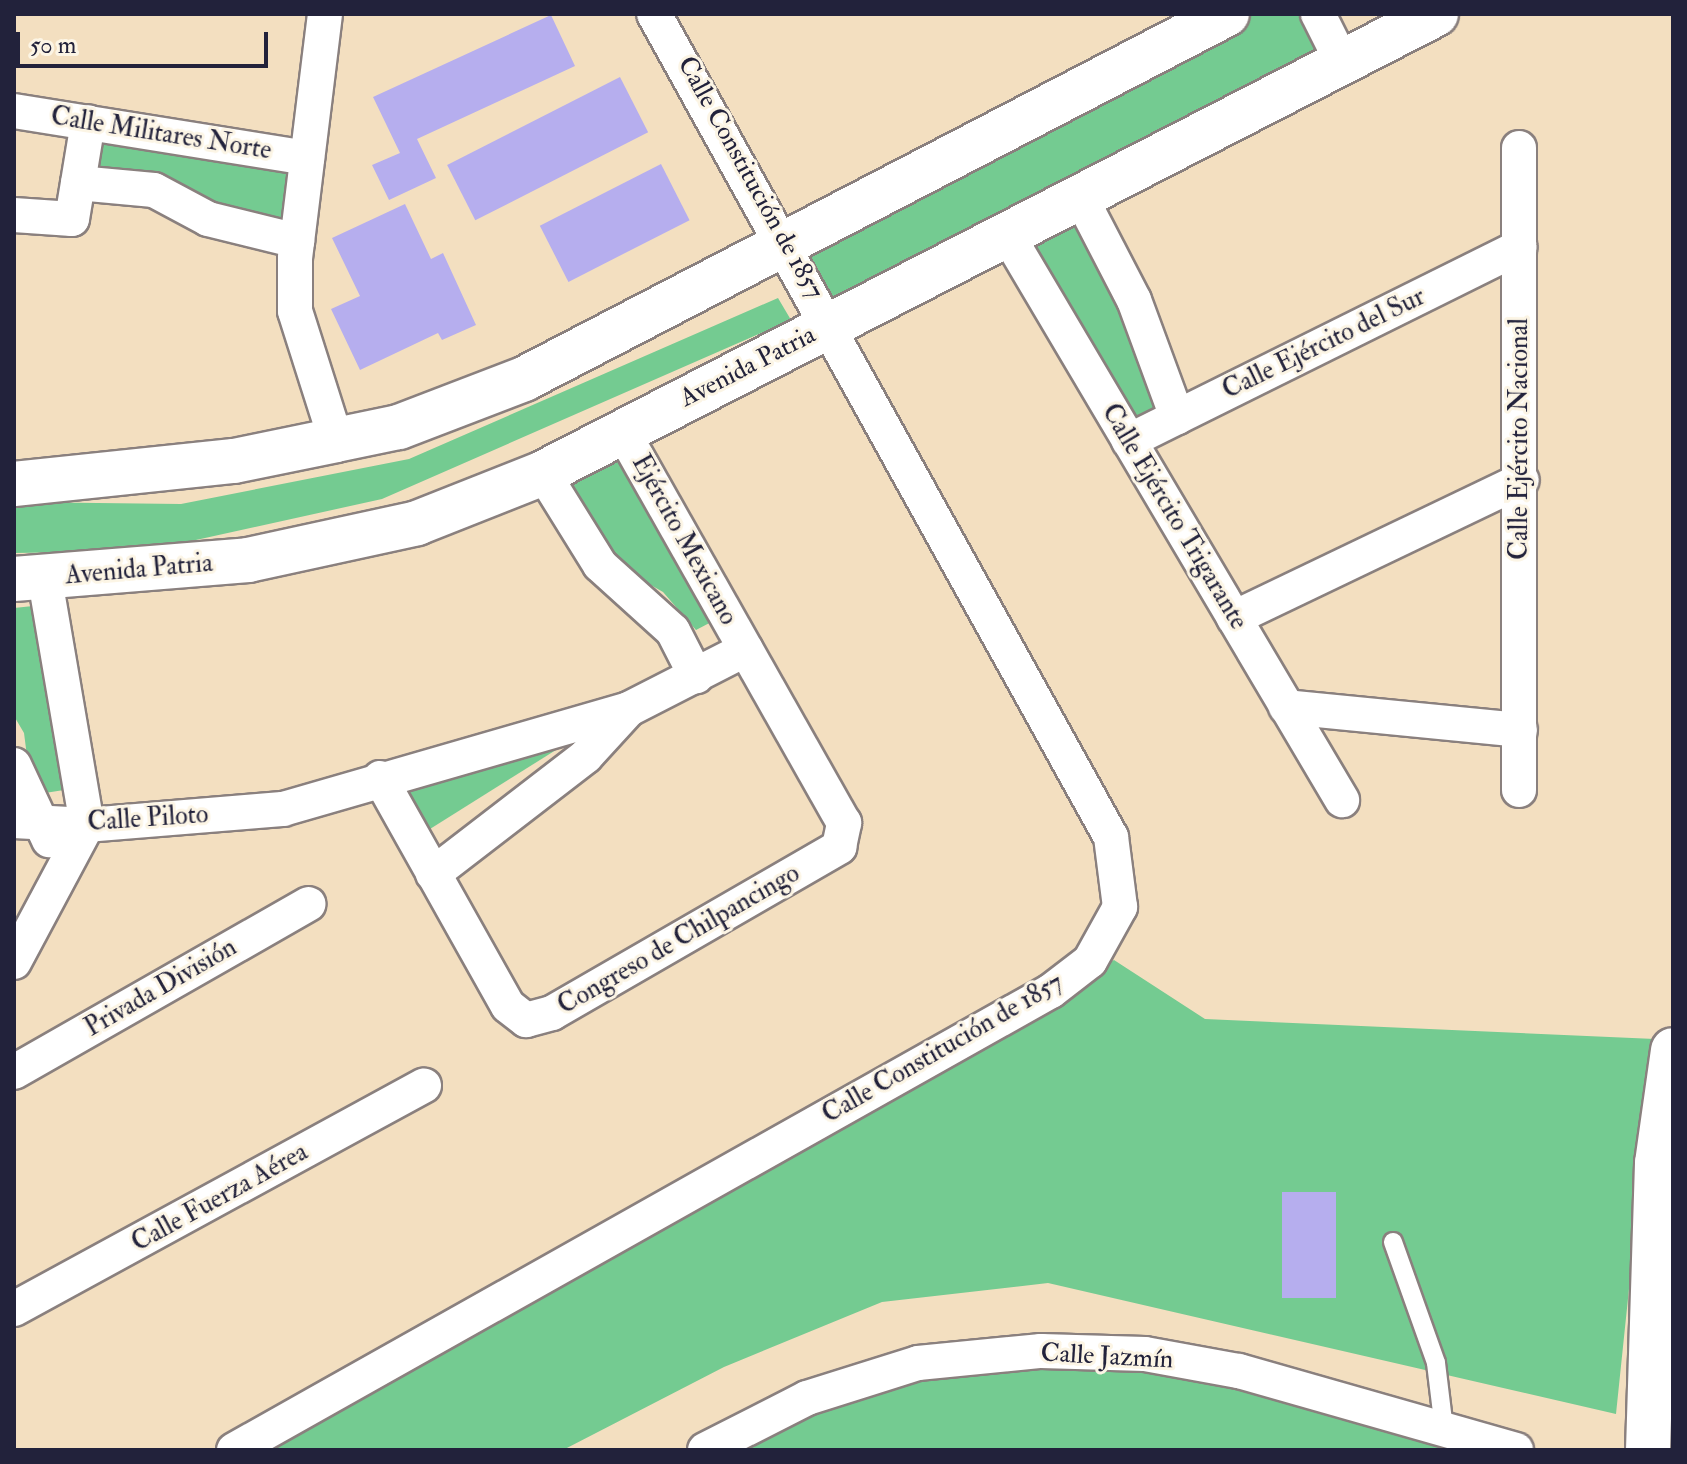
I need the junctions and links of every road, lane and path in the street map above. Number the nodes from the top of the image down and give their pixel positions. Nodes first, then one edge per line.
1 (325, 14) edge
2 (654, 14) edge
3 (1227, 14) edge
4 (1318, 14) edge
5 (1436, 14) edge
6 (1342, 62) junction
7 (14, 111) edge
8 (88, 122) junction
9 (1519, 148) dead end
10 (307, 158) junction
11 (78, 183) junction
12 (1080, 196) junction
13 (14, 215) edge
14 (1007, 234) junction
15 (297, 241) junction
16 (786, 244) junction
17 (1519, 247) junction
18 (831, 325) junction
19 (1177, 417) junction
20 (623, 432) junction
21 (336, 440) junction
22 (1129, 441) junction
23 (543, 473) junction
24 (1522, 480) junction
25 (14, 484) edge
26 (30, 579) edge
27 (1234, 618) junction
28 (746, 649) junction
29 (696, 676) junction
30 (1286, 707) junction
31 (629, 709) junction
32 (1520, 730) junction
33 (14, 765) edge
34 (380, 778) junction
35 (1519, 790) dead end
36 (1342, 800) dead end
37 (25, 822) edge
38 (87, 825) junction
39 (64, 859) junction
40 (433, 874) junction
41 (308, 904) dead end
42 (14, 962) edge
43 (1673, 1050) edge
44 (14, 1072) edge
45 (424, 1085) dead end
46 (1393, 1242) dead end
47 (14, 1309) edge
48 (1444, 1429) junction
49 (234, 1450) edge
50 (705, 1450) edge
51 (1516, 1450) edge
52 (1648, 1450) edge

1 - 10 street
2 - 16 street, Calle Constitución de 1857
3 - 16 street
4 - 6 street
5 - 6 street, Avenida Patria
6 - 12 street, Avenida Patria
7 - 8 street, Calle Militares Norte
8 - 10 street, Calle Militares Norte
8 - 11 street
9 - 17 street, Calle Ejército Nacional
10 - 15 street
11 - 13 street
11 - 15 street
12 - 14 street, Avenida Patria
12 - 19 street, Calle Ejército Trigarante
14 - 18 street, Avenida Patria
14 - 22 street, Calle Ejército Trigarante
15 - 21 street
16 - 18 street, Calle Constitución de 1857
16 - 21 street
17 - 19 street, Calle Ejército del Sur
17 - 24 street, Calle Ejército Nacional
18 - 20 street, Avenida Patria
18 - 49 street, Calle Constitución de 1857
19 - 22 street, Calle Ejército del Sur
20 - 23 street, Avenida Patria
20 - 28 street, Ejército Mexicano
21 - 25 street
22 - 27 street, Calle Ejército Trigarante
23 - 26 street, Avenida Patria
23 - 29 street, Ejército Mexicano
24 - 27 street
24 - 32 street, Calle Ejército Nacional
26 - 38 street
27 - 30 street, Calle Ejército Trigarante
28 - 29 street
28 - 40 street, Congreso de Chilpancingo
29 - 31 street
30 - 32 street
30 - 36 street, Calle Ejército Trigarante
31 - 34 street, Calle Piloto
31 - 40 street
32 - 35 street, Calle Ejército Nacional
33 - 37 street
34 - 38 street, Calle Piloto
34 - 40 street, Congreso de Chilpancingo
37 - 38 street, Calle Piloto
37 - 39 street
38 - 39 street
39 - 42 street
41 - 44 street, Privada División
43 - 52 street
45 - 47 street, Calle Fuerza Aérea
46 - 48 lane
48 - 50 street, Calle Jazmín
48 - 51 street, Calle Jazmín

